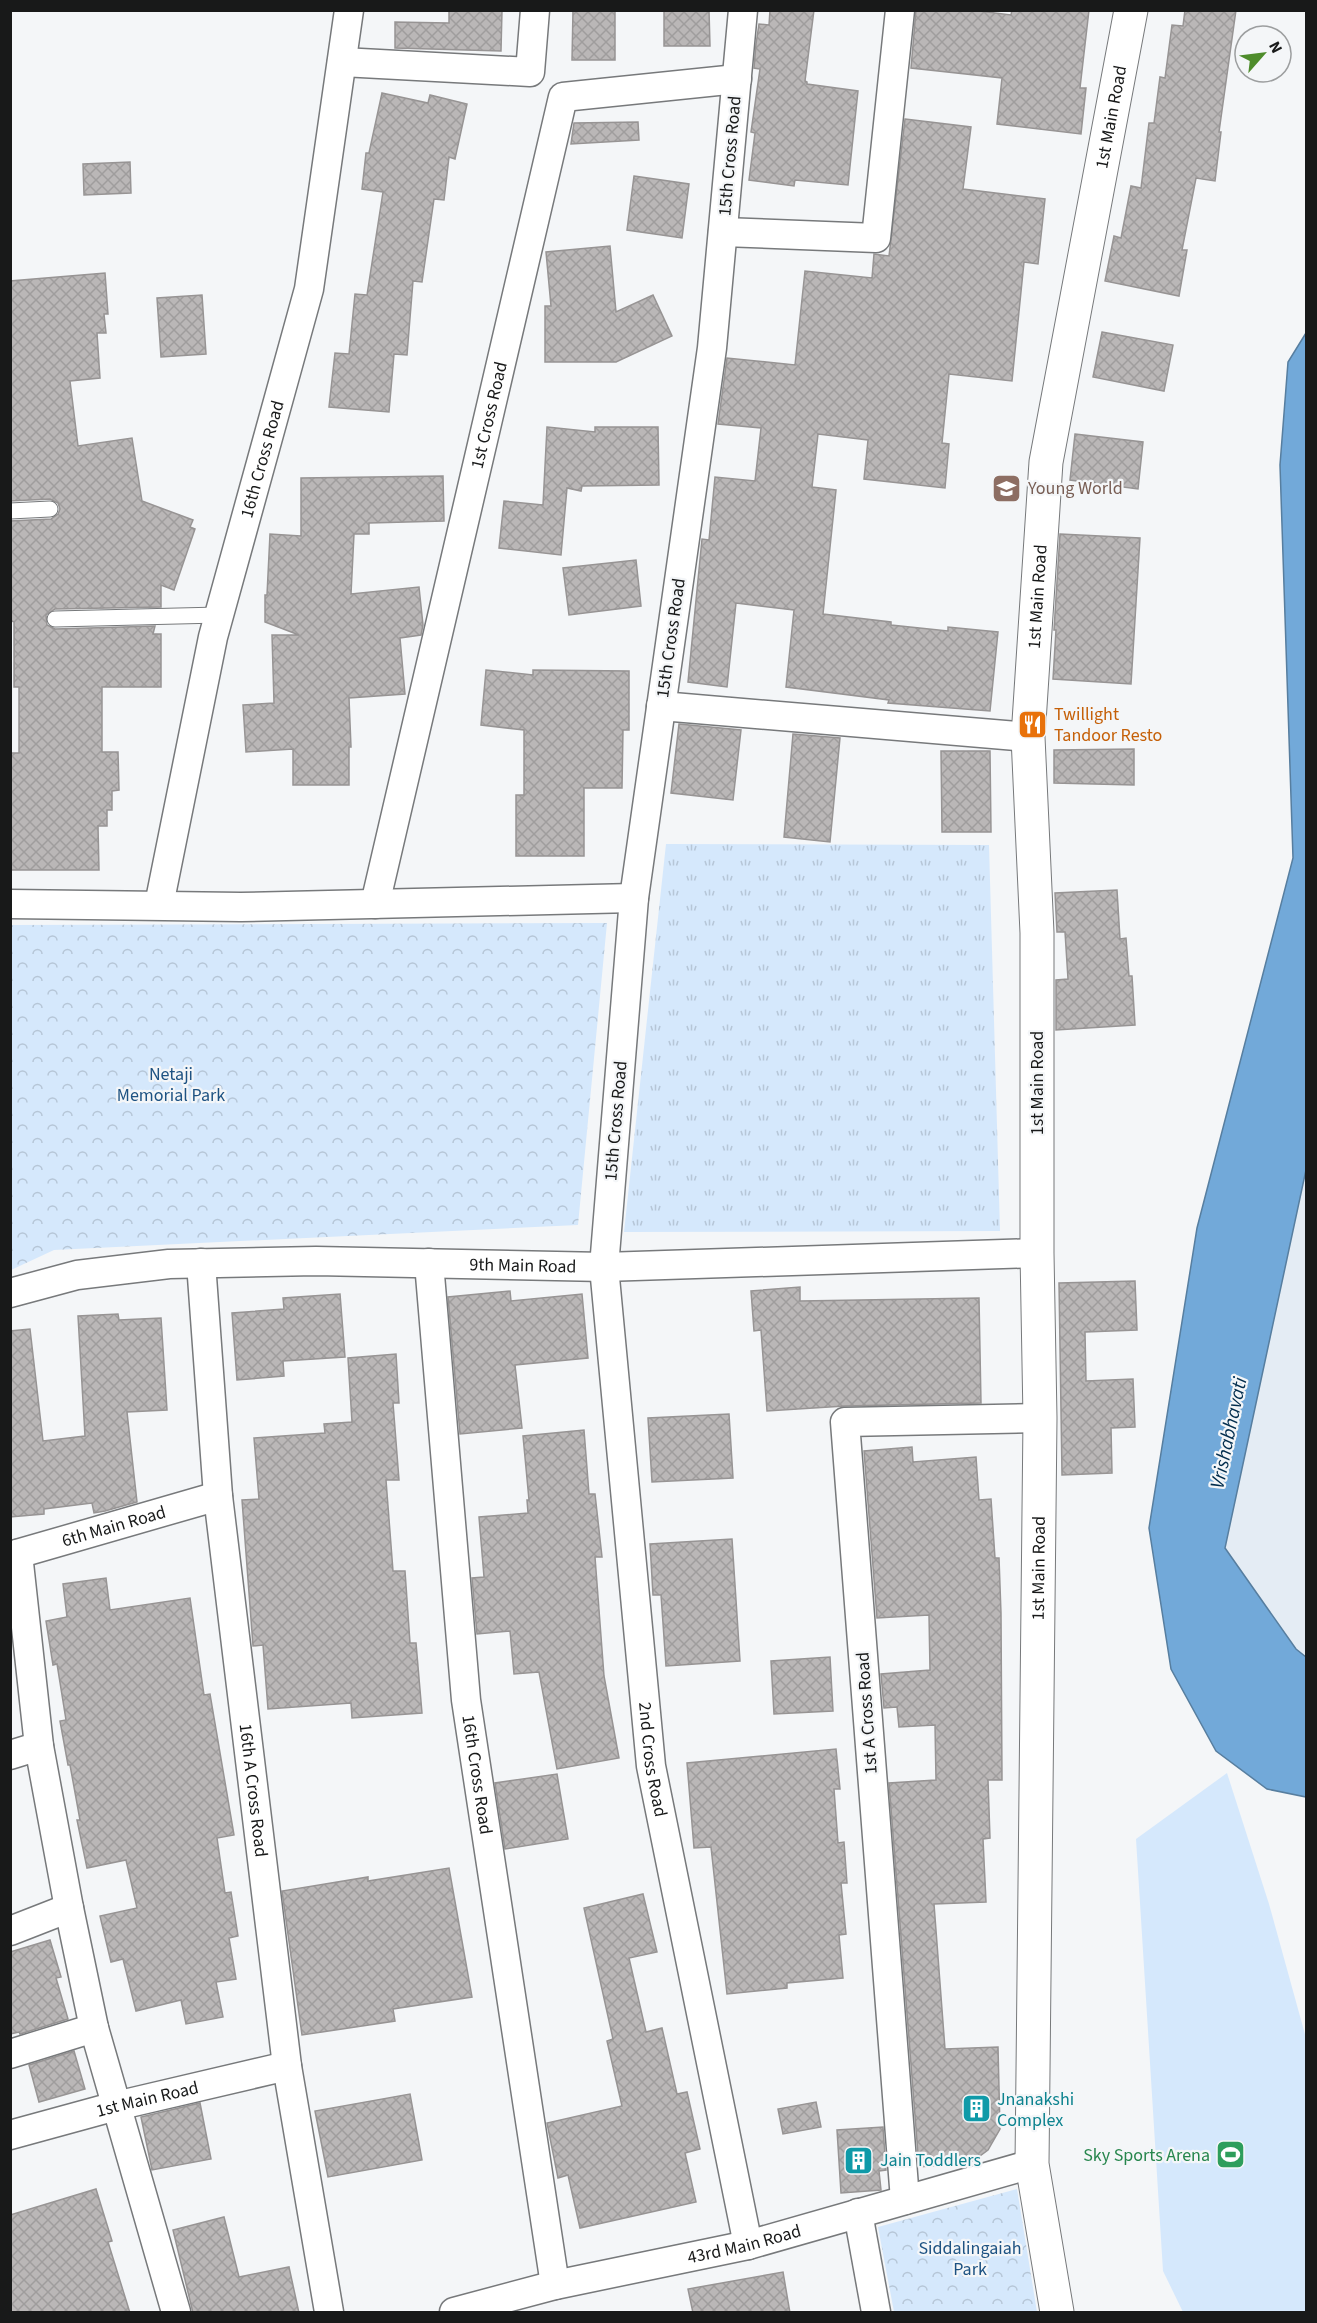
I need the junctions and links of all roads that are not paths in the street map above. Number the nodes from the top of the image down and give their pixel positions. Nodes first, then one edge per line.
1 (349, 10) edge
2 (535, 10) edge
3 (742, 10) edge
4 (900, 10) edge
5 (1131, 10) edge
6 (342, 62) junction
7 (737, 79) junction
8 (723, 232) junction
9 (50, 509) dead end
10 (10, 511) edge
11 (219, 615) junction
12 (55, 618) dead end
13 (661, 706) junction
14 (1028, 737) junction
15 (634, 898) junction
16 (10, 904) edge
17 (375, 904) junction
18 (159, 905) junction
19 (1037, 1253) junction
20 (201, 1263) junction
21 (429, 1263) junction
22 (604, 1267) junction
23 (10, 1293) edge
24 (1040, 1418) junction
25 (218, 1496) junction
26 (14, 1555) edge
27 (39, 1746) junction
28 (10, 1755) edge
29 (69, 1908) junction
30 (10, 1931) edge
31 (94, 2028) junction
32 (10, 2054) edge
33 (287, 2066) junction
34 (116, 2106) junction
35 (10, 2135) edge
36 (1032, 2164) junction
37 (905, 2200) junction
38 (858, 2213) junction
39 (748, 2245) junction
40 (555, 2285) junction
41 (176, 2313) edge
42 (329, 2313) edge
43 (454, 2313) edge
44 (876, 2313) edge
45 (1057, 2313) edge

1 - 6 street, 16th Cross Road
2 - 6 street
3 - 7 street, 15th Cross Road
4 - 8 street
5 - 14 street, 1st Main Road
6 - 11 street, 16th Cross Road
7 - 8 street, 15th Cross Road
7 - 17 street, 1st Cross Road
8 - 13 street, 15th Cross Road
9 - 10 lane
11 - 12 lane
11 - 18 street, 16th Cross Road
13 - 14 street
13 - 15 street, 15th Cross Road
14 - 19 street, 1st Main Road
15 - 17 street
15 - 22 street, 15th Cross Road
16 - 18 street
17 - 18 street
19 - 22 street, 9th Main Road
19 - 24 street, 1st Main Road
20 - 21 street, 9th Main Road
20 - 23 street, 9th Main Road
20 - 25 street, 16th A Cross Road
21 - 22 street, 9th Main Road
21 - 40 street, 16th Cross Road
22 - 39 street, 2nd Cross Road
24 - 36 street, 1st Main Road
24 - 37 street, 1st A Cross Road
25 - 26 street, 6th Main Road
25 - 33 street, 16th A Cross Road
26 - 27 street
27 - 28 street
27 - 29 street
29 - 30 street
29 - 31 street
31 - 32 street
31 - 34 street
33 - 34 street, 1st Main Road
33 - 42 street, 16th A Cross Road
34 - 35 street, 1st Main Road
34 - 41 street
36 - 37 street, 43rd Main Road
36 - 45 street, 1st Main Road
37 - 38 street, 43rd Main Road
38 - 39 street, 43rd Main Road
38 - 44 street
39 - 40 street, 43rd Main Road
40 - 43 street, 43rd Main Road

